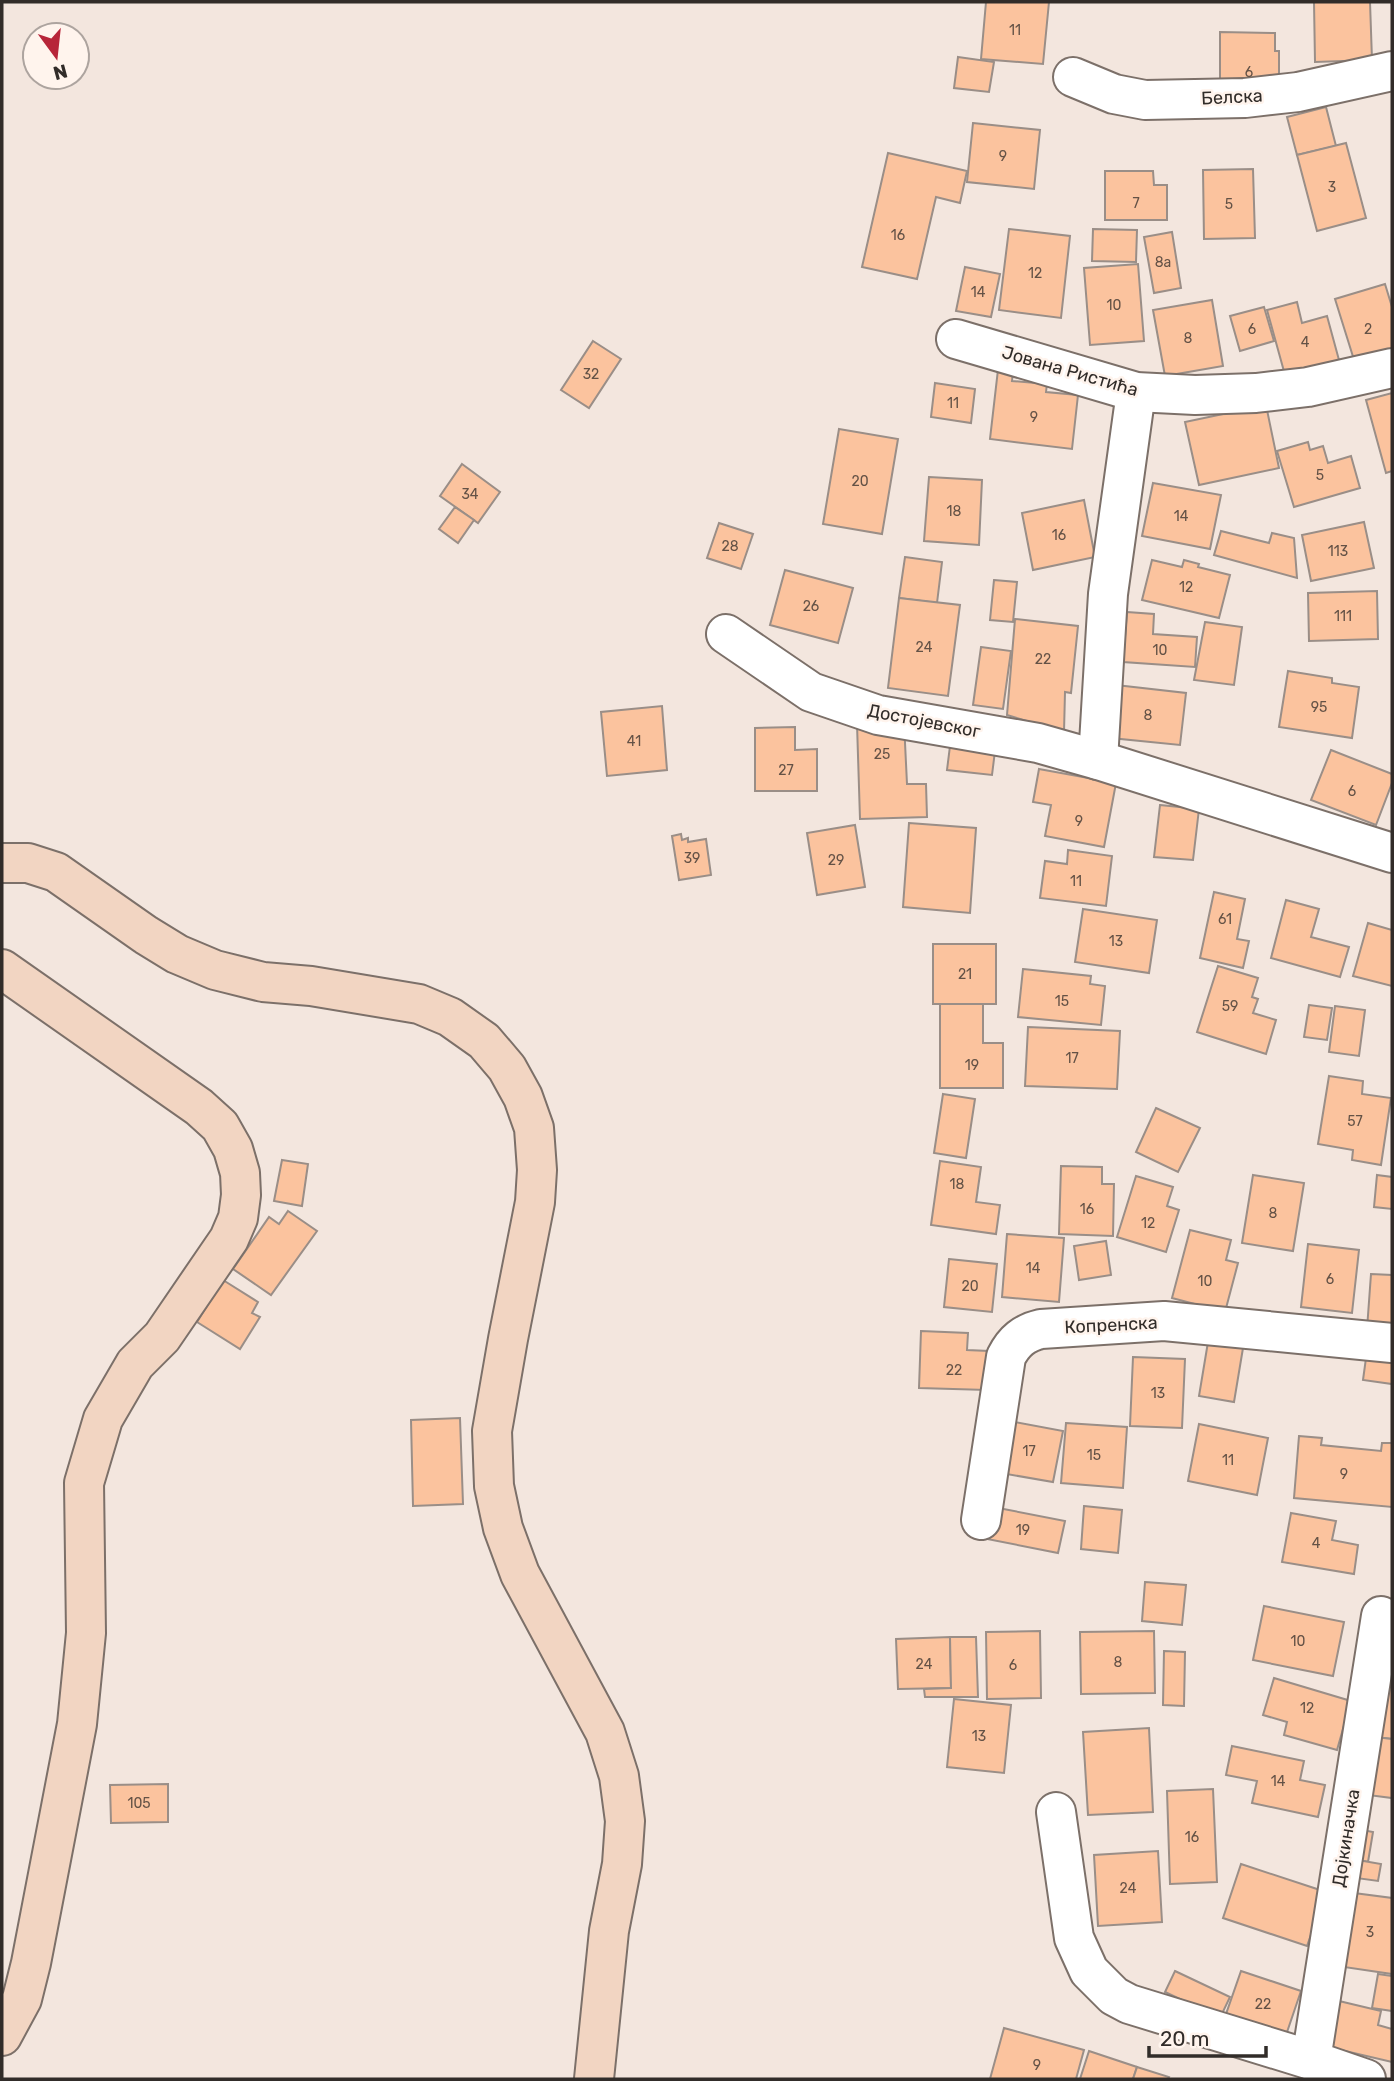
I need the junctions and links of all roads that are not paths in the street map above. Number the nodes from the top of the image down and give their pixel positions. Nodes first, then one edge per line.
1 (1392, 71) edge
2 (1073, 77) dead end
3 (956, 339) dead end
4 (1392, 368) edge
5 (1136, 392) junction
6 (726, 634) dead end
7 (1098, 760) junction
8 (1392, 853) edge
9 (2, 863) edge
10 (2, 970) edge
11 (1392, 1343) edge
12 (981, 1520) dead end
13 (1381, 1616) dead end
14 (1056, 1812) dead end
15 (2, 2036) edge
16 (1311, 2060) junction
17 (594, 2079) edge
18 (1366, 2079) edge

1 - 2 street, Белска
3 - 5 street, Јована Ристића
4 - 5 street, Јована Ристића
5 - 7 street
6 - 7 street, Достојевског
7 - 8 street, Достојевског
9 - 17 main road
10 - 15 main road
11 - 12 street, Копренска
13 - 16 street, Дојкиначка
14 - 16 street
16 - 18 street

